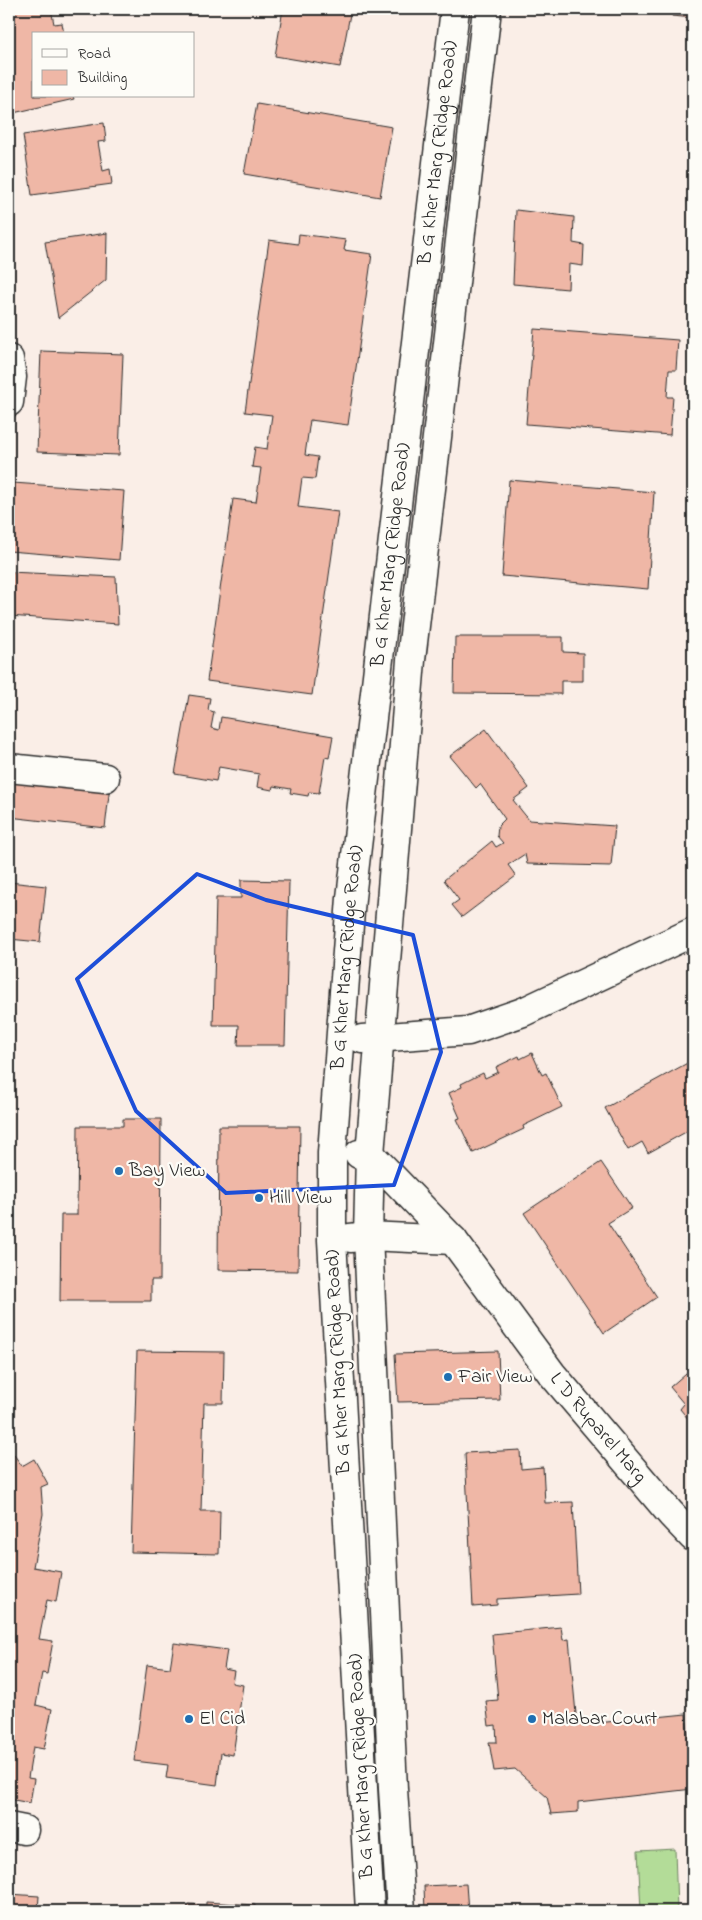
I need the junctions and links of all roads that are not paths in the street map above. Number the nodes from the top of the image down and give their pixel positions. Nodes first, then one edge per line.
1 (456, 9) edge
2 (488, 9) edge
3 (9, 359) edge
4 (9, 402) edge
5 (9, 768) edge
6 (105, 778) dead end
7 (693, 932) edge
8 (379, 1038) junction
9 (340, 1040) junction
10 (332, 1153) junction
11 (370, 1154) junction
12 (368, 1236) junction
13 (332, 1240) junction
14 (453, 1240) junction
15 (693, 1537) edge
16 (370, 1911) edge
17 (401, 1911) edge

1 - 9 street, B G Kher Marg (Ridge Road)
2 - 8 street, B G Kher Marg (Ridge Road)
3 - 4 street
5 - 6 street
7 - 8 street
8 - 9 street
8 - 11 street, B G Kher Marg (Ridge Road)
9 - 10 street, B G Kher Marg (Ridge Road)
10 - 11 street
10 - 13 street, B G Kher Marg (Ridge Road)
11 - 12 street, B G Kher Marg (Ridge Road)
11 - 14 street, L D Ruparel Marg
12 - 13 street
12 - 14 street
12 - 17 street, B G Kher Marg (Ridge Road)
13 - 16 street, B G Kher Marg (Ridge Road)
14 - 15 street, L D Ruparel Marg

